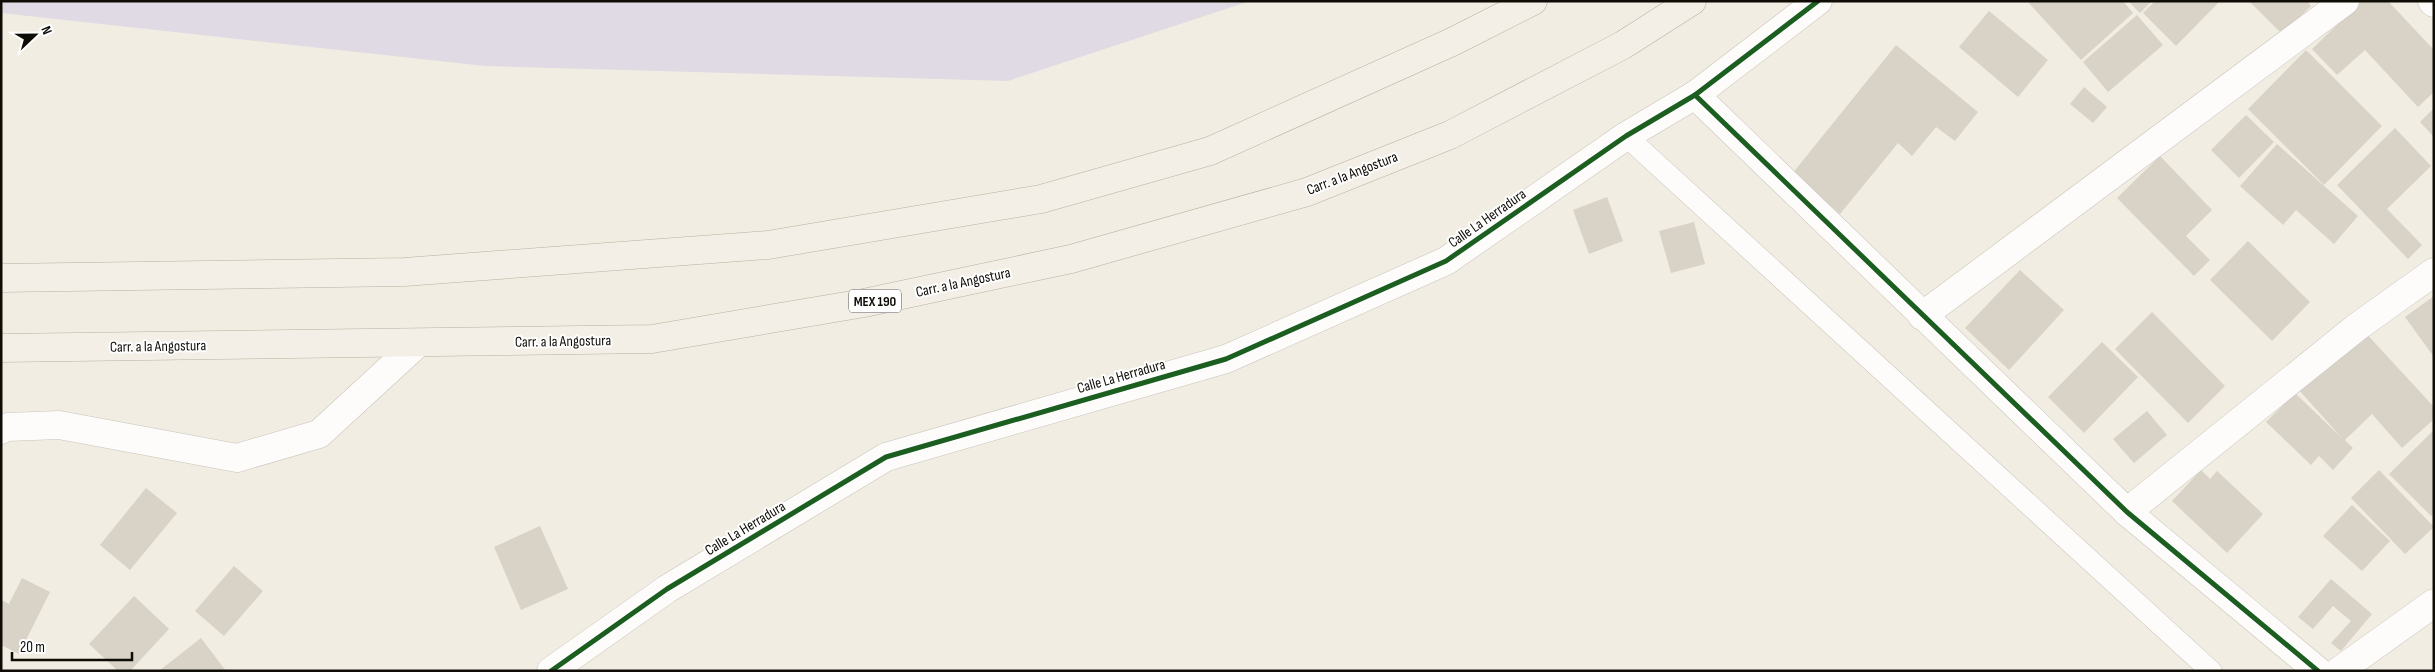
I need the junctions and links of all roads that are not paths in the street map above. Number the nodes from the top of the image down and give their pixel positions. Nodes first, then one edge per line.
1 (1533, 1) edge
2 (1692, 1) edge
3 (1818, 1) edge
4 (2345, 1) edge
5 (1695, 95) junction
6 (1626, 136) junction
7 (2434, 272) edge
8 (1, 278) edge
9 (1922, 316) junction
10 (418, 343) junction
11 (1, 348) edge
12 (1, 430) edge
13 (2127, 512) junction
14 (2434, 602) edge
15 (551, 671) edge
16 (2211, 671) edge
17 (2318, 671) edge
18 (2339, 671) edge

1 - 8 main road
2 - 10 main road, Carr. a la Angostura / MEX 190
3 - 5 street, Calle La Herradura
4 - 9 street
5 - 6 street, Calle La Herradura
5 - 9 street
6 - 15 street, Calle La Herradura
6 - 16 lane
7 - 13 street
9 - 13 street
10 - 11 main road, Carr. a la Angostura / MEX 190
10 - 12 street
13 - 17 street
14 - 18 street

